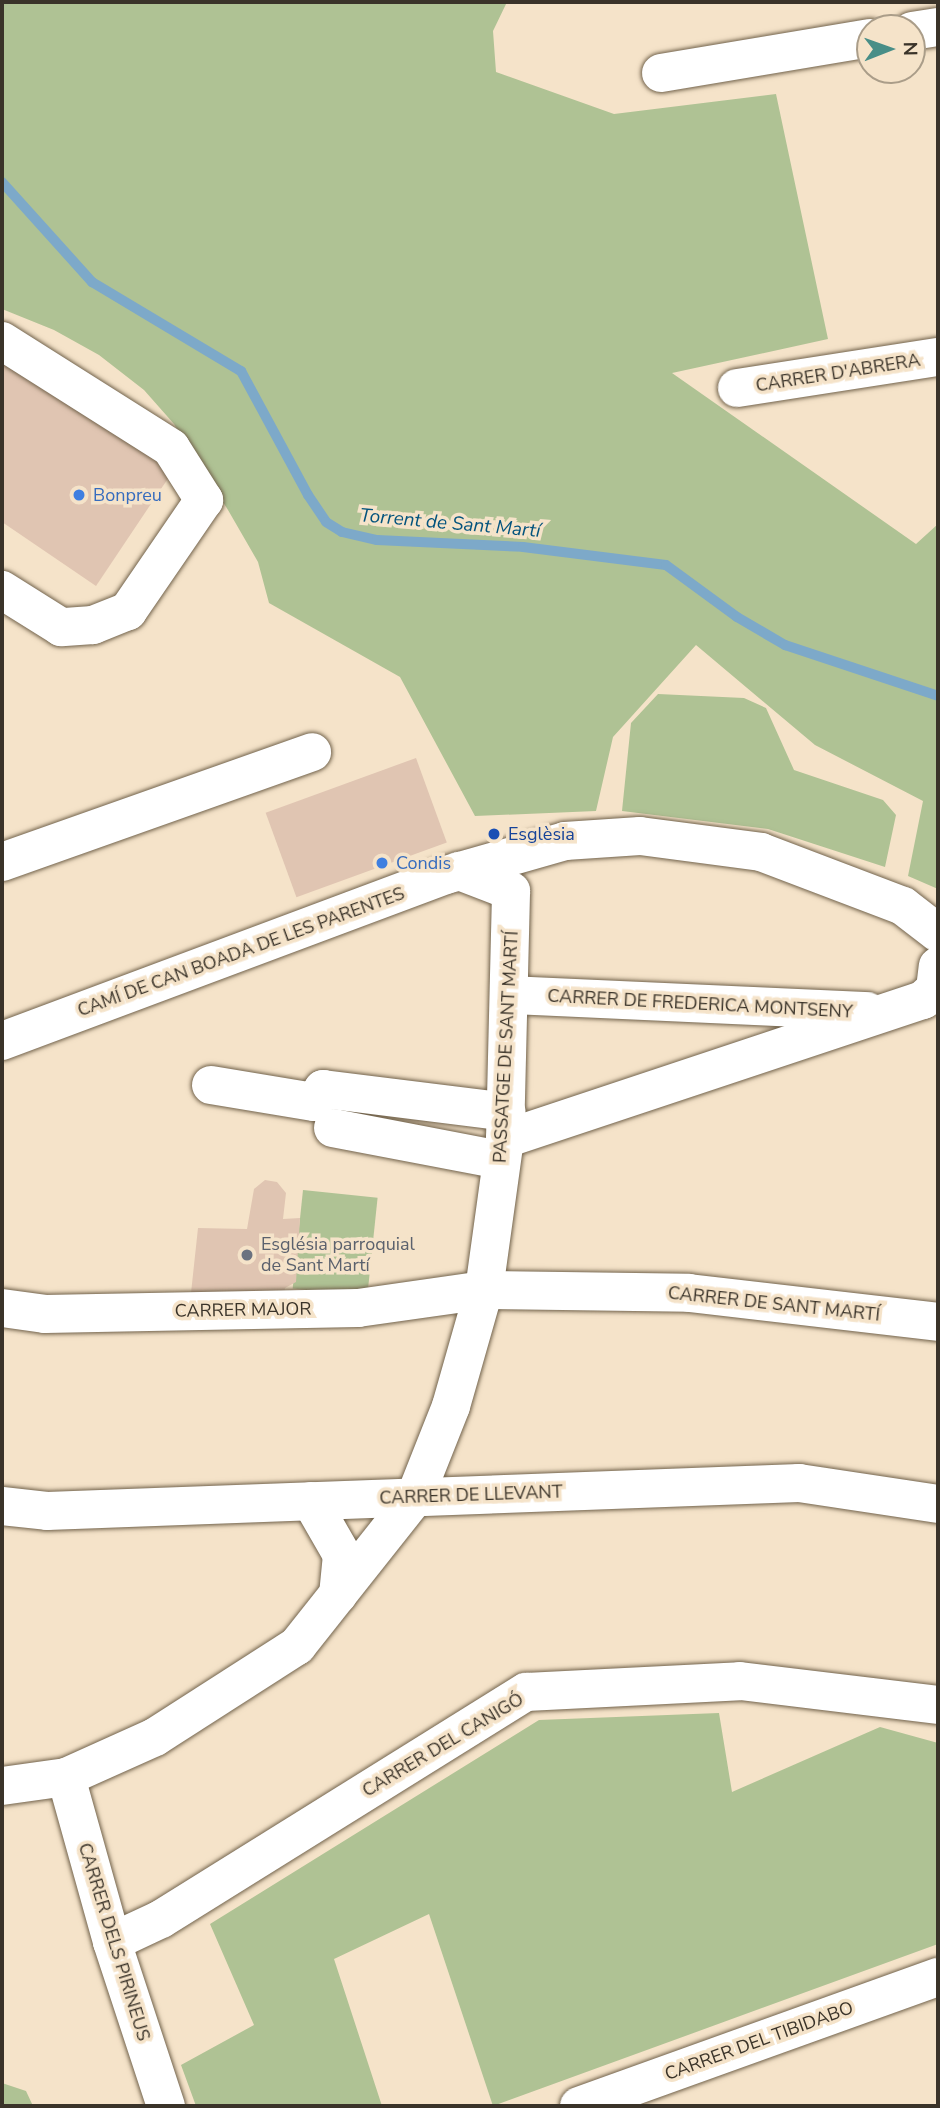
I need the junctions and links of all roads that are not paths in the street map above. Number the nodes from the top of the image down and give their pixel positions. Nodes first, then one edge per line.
1 (856, 40) edge
2 (661, 73) dead end
3 (2, 341) edge
4 (938, 357) edge
5 (737, 388) dead end
6 (2, 590) edge
7 (312, 752) dead end
8 (521, 851) junction
9 (2, 862) edge
10 (460, 872) junction
11 (511, 891) junction
12 (936, 960) edge
13 (510, 995) junction
14 (891, 1013) junction
15 (2, 1041) edge
16 (211, 1085) dead end
17 (333, 1128) dead end
18 (504, 1137) junction
19 (484, 1290) junction
20 (2, 1308) edge
21 (938, 1322) edge
22 (415, 1497) junction
23 (311, 1501) junction
24 (938, 1504) edge
25 (2, 1506) edge
26 (338, 1595) junction
27 (938, 1705) edge
28 (66, 1777) junction
29 (2, 1786) edge
30 (112, 1942) junction
31 (938, 1976) edge
32 (166, 2106) edge
33 (579, 2106) edge

1 - 2 street
3 - 6 street
4 - 5 street, CARRER D'ABRERA
7 - 9 street
8 - 10 street, CAMÍ DE CAN BOADA DE LES PARENTES
8 - 11 street
8 - 12 street, CAMÍ DE CAN BOADA DE LES PARENTES
10 - 11 street
10 - 15 street, CAMÍ DE CAN BOADA DE LES PARENTES
11 - 13 street, PASSATGE DE SANT MARTÍ
12 - 14 street, CAMÍ DE CAN BOADA DE LES PARENTES
13 - 14 street, CARRER DE FREDERICA MONTSENY
13 - 18 street, PASSATGE DE SANT MARTÍ
14 - 18 street, CAMÍ DE CAN BOADA DE LES PARENTES
16 - 18 street
17 - 18 street
18 - 19 street, PASSATGE DE SANT MARTÍ
19 - 20 street, CARRER MAJOR
19 - 21 street, CARRER DE SANT MARTÍ
19 - 22 street, PASSATGE DE SANT MARTÍ
22 - 23 street, CARRER DE LLEVANT
22 - 24 street, CARRER DE LLEVANT
22 - 26 street, PASSATGE DE SANT MARTÍ
23 - 25 street, CARRER DE LLEVANT
23 - 26 street
26 - 28 street, PASSATGE DE SANT MARTÍ
27 - 30 street, CARRER DEL CANIGÓ
28 - 29 street, PASSATGE DE SANT MARTÍ
28 - 30 street, CARRER DELS PIRINEUS
30 - 32 street, CARRER DELS PIRINEUS
31 - 33 street, CARRER DEL TIBIDABO

